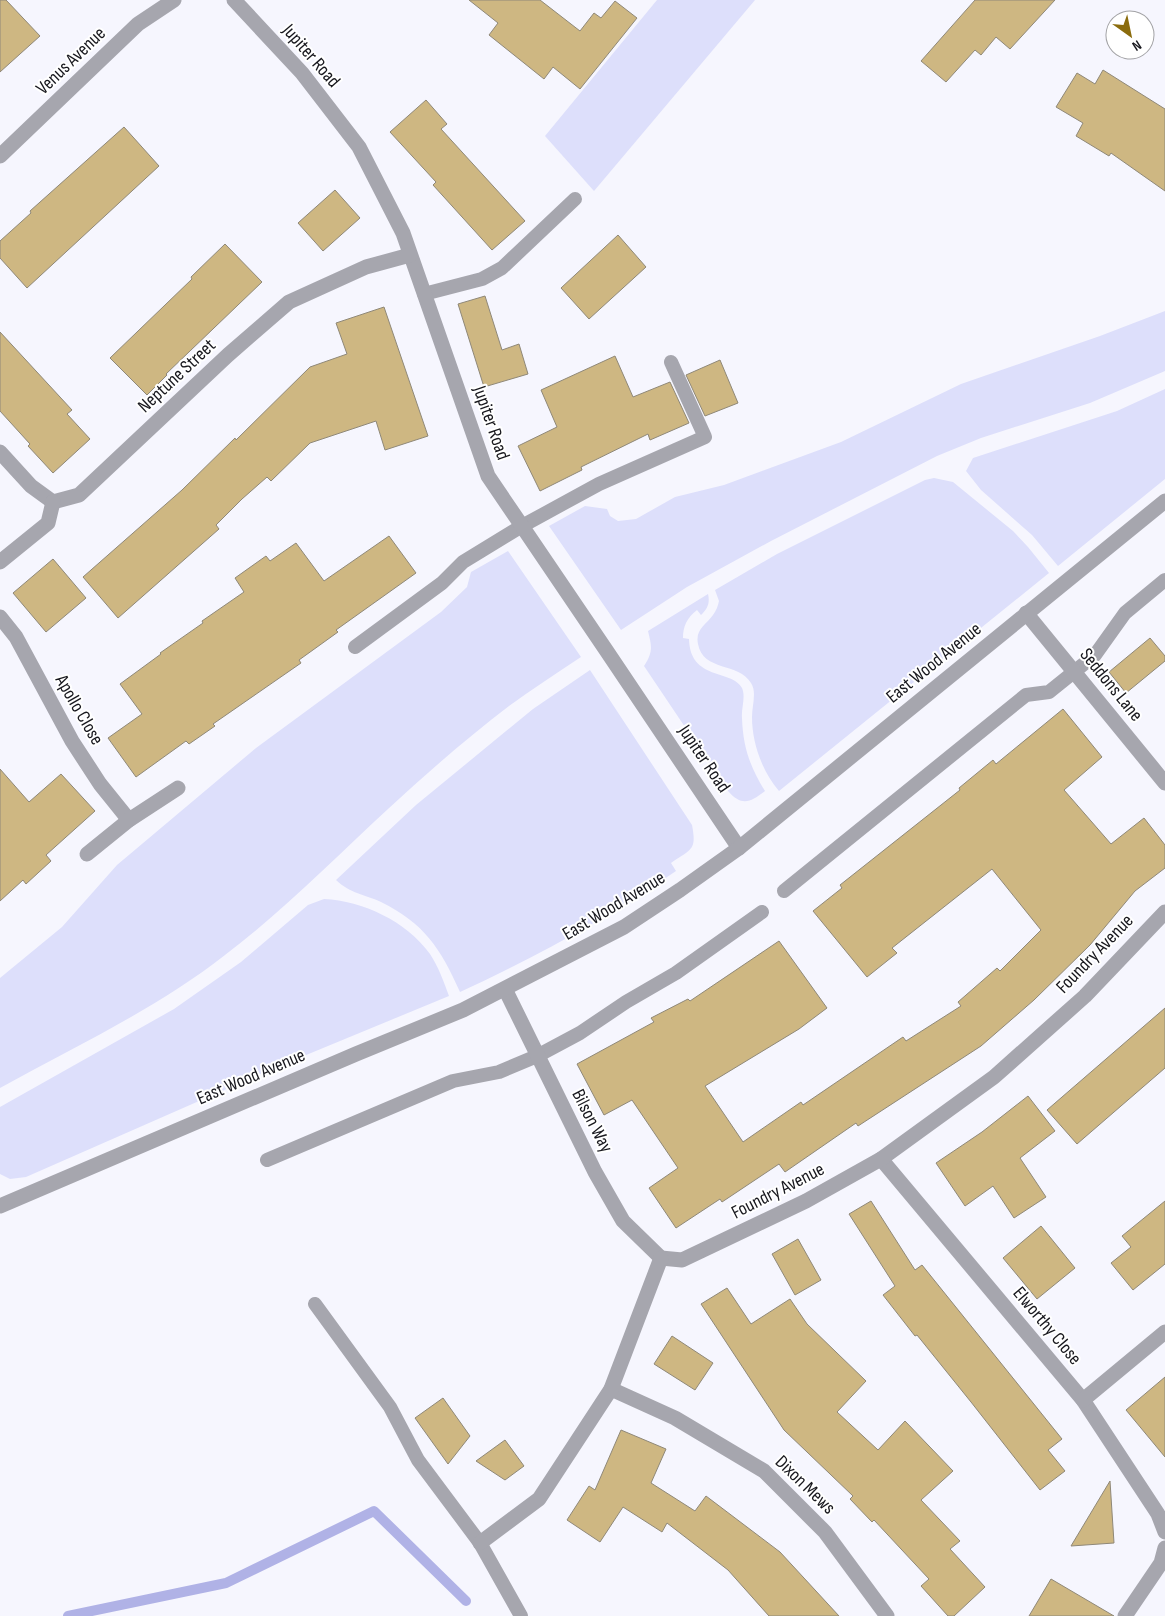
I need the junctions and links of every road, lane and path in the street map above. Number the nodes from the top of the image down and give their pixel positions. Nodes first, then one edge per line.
1 (174, 0) edge
2 (234, 0) edge
3 (0, 156) edge
4 (575, 199) dead end
5 (410, 255) junction
6 (424, 294) junction
7 (671, 362) dead end
8 (0, 452) edge
9 (1165, 501) edge
10 (53, 502) junction
11 (522, 526) junction
12 (0, 562) edge
13 (1165, 580) edge
14 (1026, 613) junction
15 (0, 617) edge
16 (355, 647) dead end
17 (1074, 671) junction
18 (1165, 784) edge
19 (178, 788) dead end
20 (129, 820) junction
21 (739, 848) junction
22 (87, 854) dead end
23 (784, 892) dead end
24 (762, 912) dead end
25 (1165, 912) edge
26 (505, 989) junction
27 (537, 1056) junction
28 (881, 1159) junction
29 (267, 1160) dead end
30 (0, 1206) edge
31 (660, 1258) junction
32 (315, 1304) dead end
33 (1165, 1332) edge
34 (612, 1389) junction
35 (1083, 1400) junction
36 (1165, 1532) edge
37 (480, 1543) junction
38 (1165, 1548) edge
39 (521, 1616) edge
40 (887, 1616) edge
41 (1125, 1616) edge

1 - 3 street, Venus Avenue
2 - 5 street, Jupiter Road
4 - 6 lane
5 - 6 street, Jupiter Road
5 - 10 street, Neptune Street
6 - 11 street, Jupiter Road
7 - 11 lane
8 - 10 street
9 - 14 street, East Wood Avenue
10 - 12 street
11 - 16 lane
11 - 21 street, Jupiter Road
13 - 17 lane
14 - 17 street, Seddons Lane
14 - 21 street, East Wood Avenue
15 - 20 street, Apollo Close
17 - 18 street, Seddons Lane
17 - 23 lane
19 - 20 street
20 - 22 street
21 - 26 street, East Wood Avenue
24 - 27 lane
25 - 28 street, Foundry Avenue
26 - 27 street, Bilson Way
26 - 30 street, East Wood Avenue
27 - 29 lane
27 - 31 street, Bilson Way
28 - 31 street, Foundry Avenue
28 - 35 street, Elworthy Close
31 - 34 street
32 - 37 lane
33 - 35 street
34 - 37 street
34 - 40 street, Dixon Mews
35 - 36 street, Elworthy Close
37 - 39 lane
38 - 41 street

